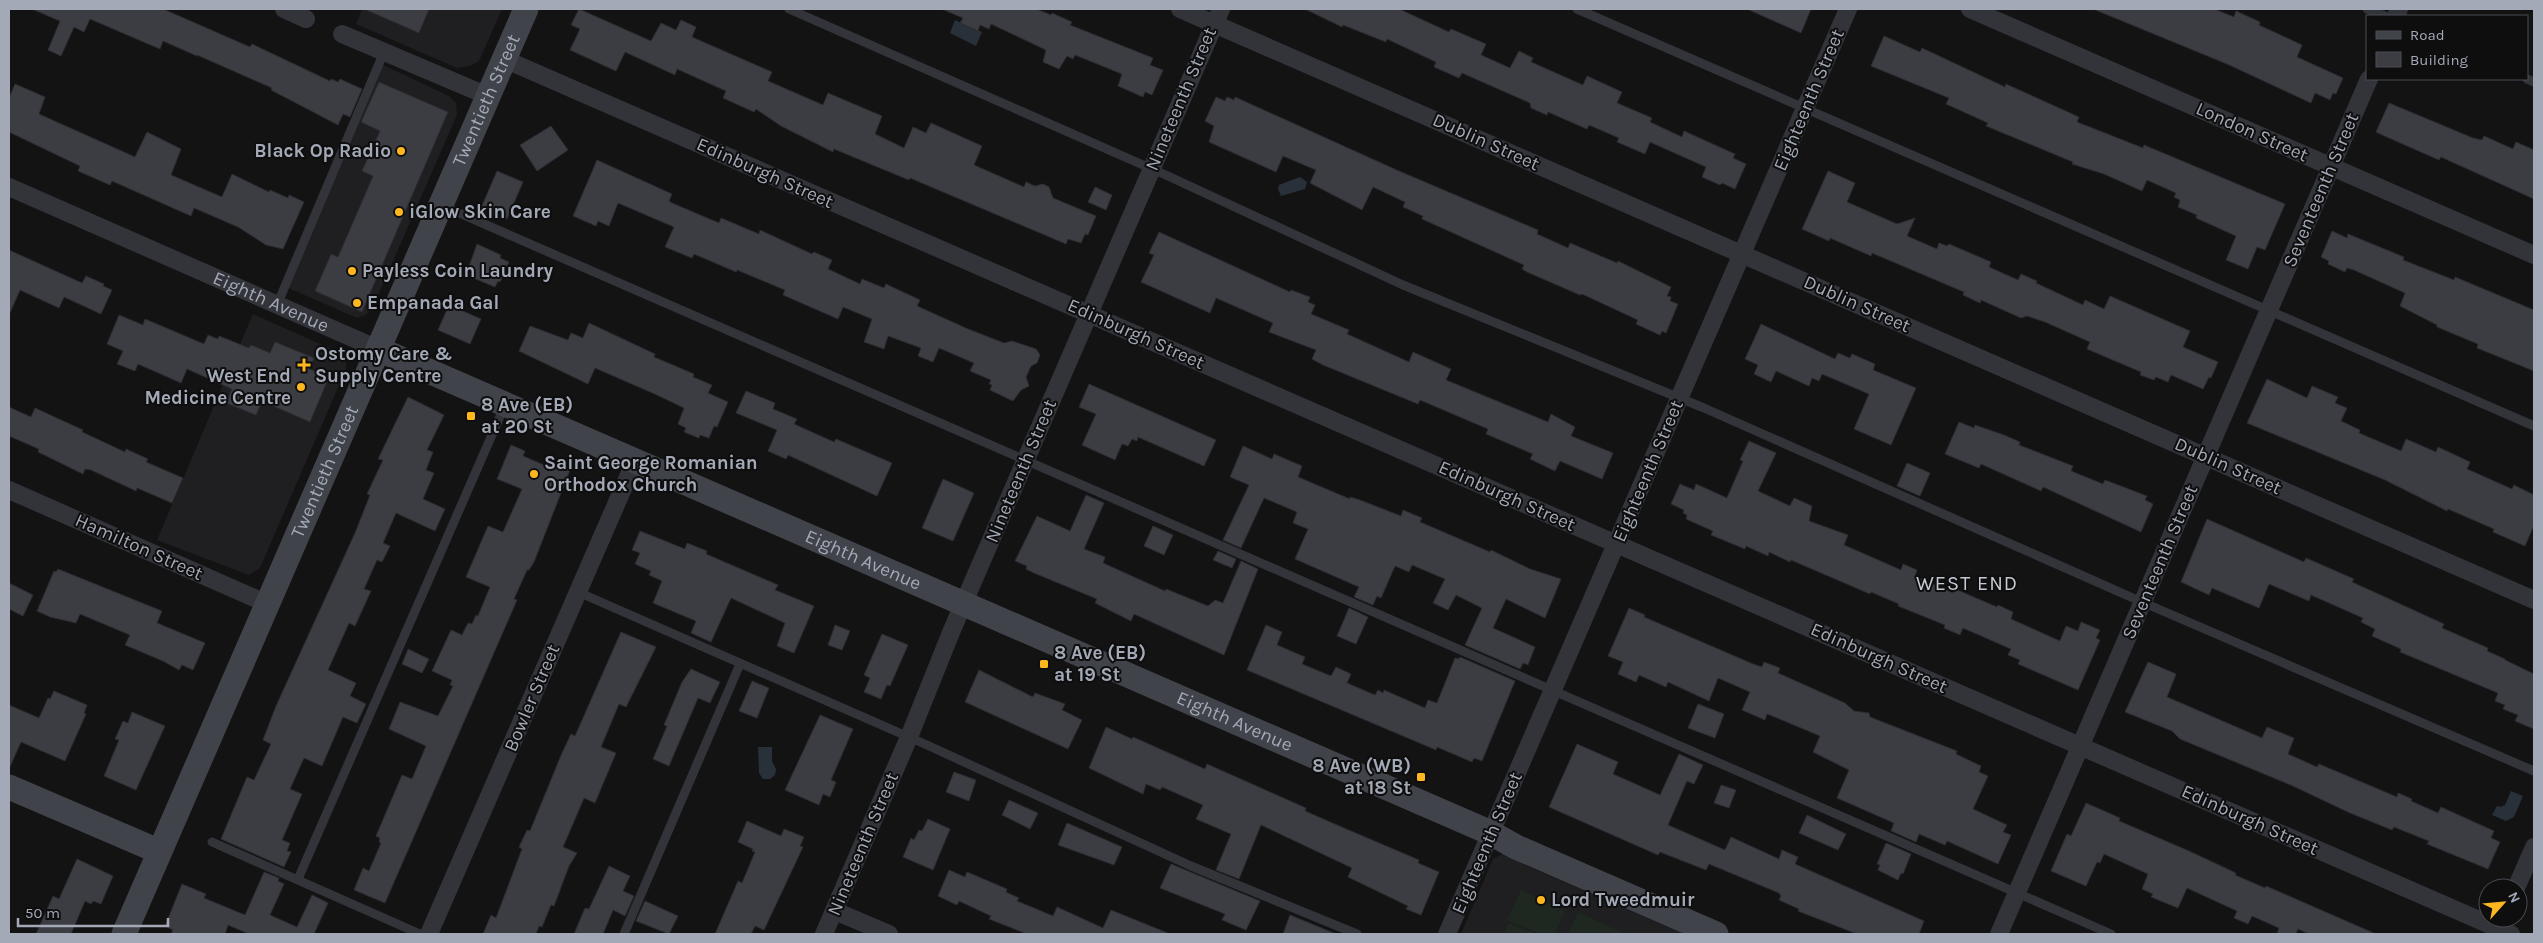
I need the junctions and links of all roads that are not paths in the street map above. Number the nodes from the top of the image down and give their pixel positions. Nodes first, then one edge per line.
1 (284, 9) edge
2 (526, 9) edge
3 (788, 9) edge
4 (1180, 9) edge
5 (1577, 9) edge
6 (1848, 9) edge
7 (1970, 9) edge
8 (2367, 9) edge
9 (2382, 15) edge
10 (1218, 16) edge
11 (306, 19) dead end
12 (342, 34) dead end
13 (384, 52) junction
14 (504, 59) junction
15 (2369, 80) edge
16 (488, 96) junction
17 (1805, 108) junction
18 (2331, 166) junction
19 (1151, 169) junction
20 (9, 187) edge
21 (440, 205) junction
22 (1742, 254) junction
23 (2534, 255) edge
24 (277, 305) junction
25 (2269, 310) junction
26 (1088, 314) junction
27 (378, 349) junction
28 (1679, 399) junction
29 (506, 404) junction
30 (2534, 426) edge
31 (2206, 456) junction
32 (1025, 460) junction
33 (634, 461) junction
34 (9, 490) edge
35 (1616, 544) junction
36 (578, 592) junction
37 (2534, 600) edge
38 (2142, 602) junction
39 (268, 604) junction
40 (963, 604) junction
41 (740, 664) junction
42 (1553, 691) junction
43 (909, 737) junction
44 (2080, 746) junction
45 (2534, 771) edge
46 (9, 787) edge
47 (1491, 833) junction
48 (212, 842) dead end
49 (2534, 847) edge
50 (158, 851) junction
51 (2520, 878) edge
52 (298, 880) junction
53 (2017, 893) junction
54 (835, 911) junction
55 (2502, 929) edge
56 (124, 934) edge
57 (420, 934) edge
58 (429, 934) edge
59 (624, 934) edge
60 (824, 934) edge
61 (889, 934) edge
62 (1357, 934) edge
63 (1447, 934) edge
64 (1716, 934) edge
65 (1999, 934) edge
66 (2111, 934) edge

1 - 11 street
2 - 14 street, Twentieth Street
3 - 19 lane
4 - 10 street, Dublin Street
5 - 17 lane
6 - 17 street, Eighteenth Street
7 - 18 street, London Street
8 - 9 lane
10 - 19 street, Nineteenth Street
10 - 22 street, Dublin Street
12 - 13 street
13 - 16 street
13 - 24 lane
14 - 16 street, Twentieth Street
14 - 26 street, Edinburgh Street
15 - 18 street, Seventeenth Street
16 - 21 street, Twentieth Street
17 - 22 street, Eighteenth Street
17 - 25 lane
18 - 23 street, London Street
18 - 25 street, Seventeenth Street
19 - 26 street, Nineteenth Street
19 - 28 lane
20 - 24 street, Eighth Avenue
21 - 27 street, Twentieth Street
21 - 32 lane
22 - 28 street, Eighteenth Street
22 - 31 street, Dublin Street
24 - 27 street, Eighth Avenue
25 - 30 lane
25 - 31 street, Seventeenth Street
26 - 32 street, Nineteenth Street
26 - 35 street, Edinburgh Street
27 - 29 street, Eighth Avenue
27 - 39 street, Twentieth Street
28 - 35 street, Eighteenth Street
28 - 38 lane
29 - 33 street, Eighth Avenue
29 - 52 lane
31 - 37 street, Dublin Street
31 - 38 street, Seventeenth Street
32 - 40 street, Nineteenth Street
32 - 42 lane
33 - 36 street, Bowler Street
33 - 40 street, Eighth Avenue
34 - 39 street, Hamilton Street
35 - 42 street, Eighteenth Street
35 - 44 street, Edinburgh Street
36 - 41 lane
36 - 58 street, Bowler Street
38 - 44 street, Seventeenth Street
38 - 45 lane
39 - 50 street, Twentieth Street
40 - 43 street, Nineteenth Street
40 - 47 street, Eighth Avenue
41 - 43 lane
41 - 59 lane
42 - 47 street, Eighteenth Street
42 - 53 lane
43 - 54 street, Nineteenth Street
43 - 62 lane
44 - 53 street, Seventeenth Street
44 - 55 street, Edinburgh Street
46 - 50 street
47 - 63 street, Eighteenth Street
47 - 64 street, Eighth Avenue
48 - 52 lane
49 - 51 street
50 - 56 street, Twentieth Street
52 - 57 lane
53 - 65 street, Seventeenth Street
53 - 66 lane
54 - 60 street, Nineteenth Street
54 - 61 street

